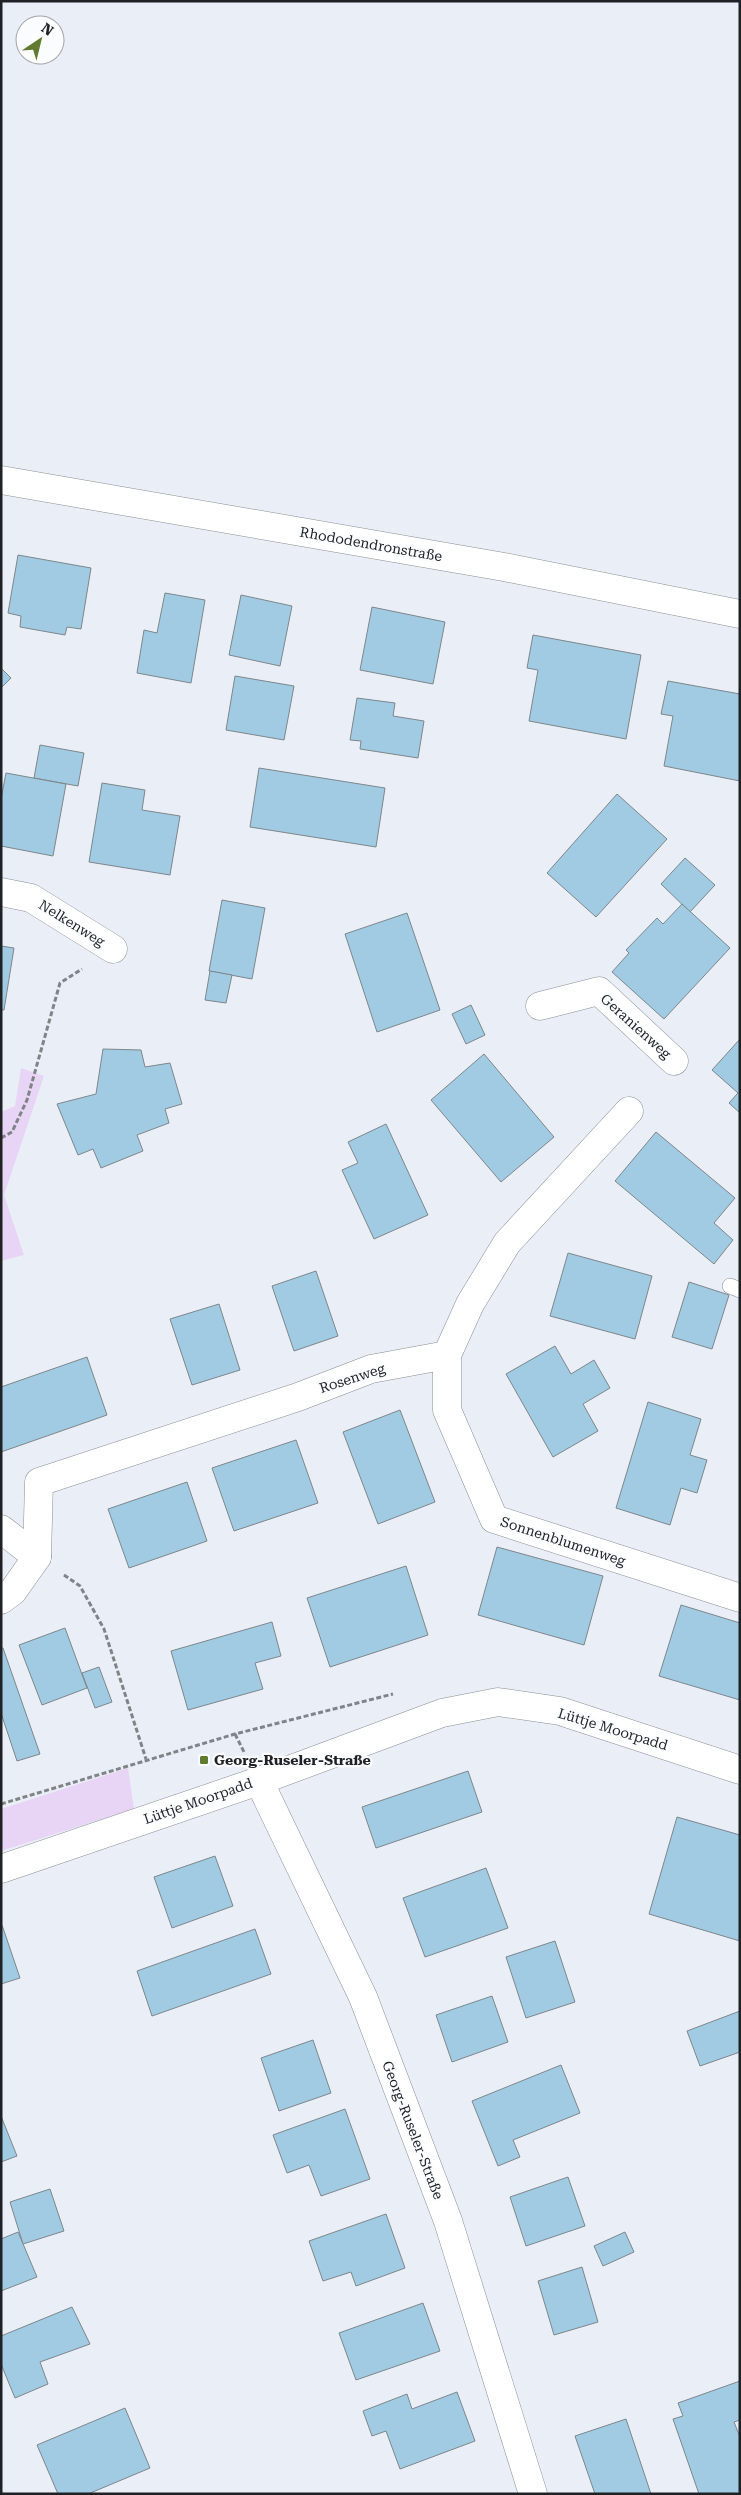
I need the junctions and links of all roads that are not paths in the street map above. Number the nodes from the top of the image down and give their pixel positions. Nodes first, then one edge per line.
1 (1, 480) edge
2 (740, 614) edge
3 (1, 892) edge
4 (113, 949) road end
5 (540, 1006) dead end
6 (674, 1061) dead end
7 (629, 1111) dead end
8 (447, 1355) junction
9 (1, 1529) edge
10 (37, 1557) junction
11 (740, 1598) edge
12 (1, 1600) edge
13 (740, 1770) edge
14 (259, 1781) junction
15 (1, 1869) edge
16 (533, 2494) edge

1 - 2 street, Rhododendronstraße
3 - 4 street, Nelkenweg
5 - 6 street, Geranienweg
7 - 8 street
8 - 10 street, Rosenweg
8 - 11 street, Sonnenblumenweg
9 - 10 street
10 - 12 street
13 - 14 street, Lüttje Moorpadd
14 - 15 street, Lüttje Moorpadd
14 - 16 street, Georg-Ruseler-Straße

